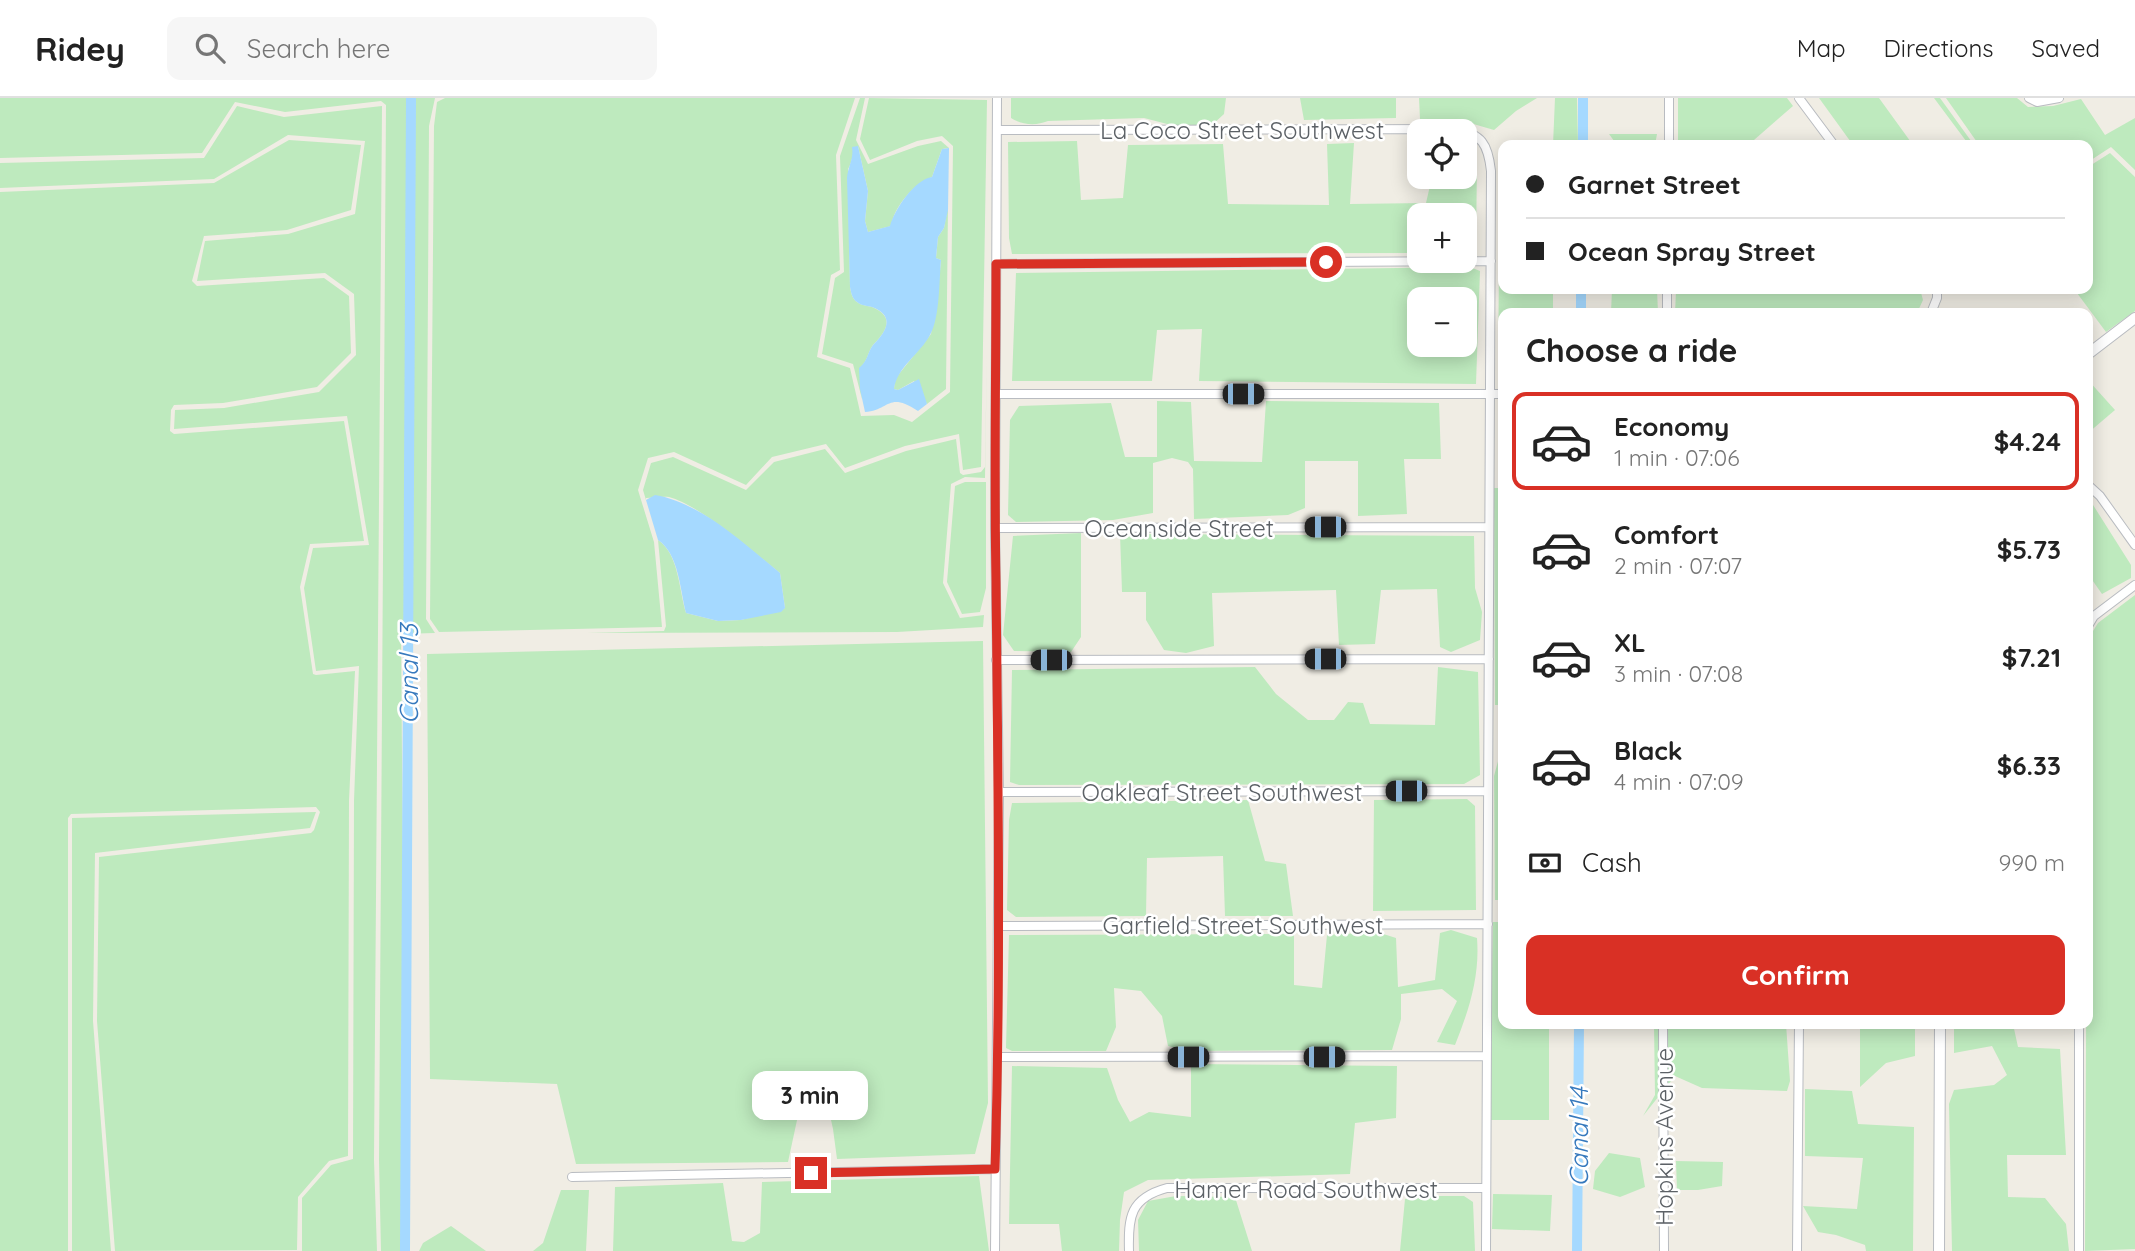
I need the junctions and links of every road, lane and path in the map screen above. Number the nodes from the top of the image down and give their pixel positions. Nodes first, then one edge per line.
1 (998, 98) edge
2 (1669, 98) edge
3 (1799, 98) edge
4 (2029, 98) edge
5 (2059, 98) edge
6 (998, 130) junction
7 (1669, 140) edge
8 (1831, 140) edge
9 (1491, 261) junction
10 (996, 264) junction
11 (2135, 318) edge
12 (2093, 350) edge
13 (996, 394) junction
14 (1490, 394) junction
15 (1498, 394) edge
16 (2093, 490) edge
17 (1489, 527) junction
18 (995, 528) junction
19 (2135, 545) edge
20 (2135, 585) edge
21 (2093, 618) edge
22 (1489, 659) junction
23 (996, 660) junction
24 (1488, 791) junction
25 (999, 792) junction
26 (1488, 924) junction
27 (998, 926) junction
28 (1663, 1029) edge
29 (1799, 1029) edge
30 (1940, 1029) edge
31 (2079, 1029) edge
32 (1486, 1056) junction
33 (999, 1058) junction
34 (995, 1169) junction
35 (572, 1177) dead end
36 (1486, 1188) junction
37 (995, 1251) edge
38 (1129, 1251) edge
39 (1486, 1251) edge
40 (1664, 1251) edge
41 (1797, 1251) edge
42 (1939, 1251) edge
43 (2079, 1251) edge

1 - 6 street
2 - 7 street
3 - 8 street
4 - 5 street
6 - 9 street, La Coco Street Southwest
6 - 10 street
9 - 10 street
9 - 14 street
10 - 13 street
11 - 12 street
13 - 14 street
13 - 18 street
14 - 15 street
14 - 17 street
16 - 19 street
17 - 18 street, Oceanside Street
17 - 22 street
18 - 23 street
20 - 21 street
22 - 23 street
22 - 24 street
23 - 25 street
24 - 25 street, Oakleaf Street Southwest
24 - 26 street
25 - 27 street
26 - 27 street, Garfield Street Southwest
26 - 32 street
27 - 33 street
28 - 40 street, Hopkins Avenue
29 - 41 street
30 - 42 street
31 - 43 street
32 - 33 street
32 - 36 street
33 - 34 street
34 - 35 street
34 - 37 street
36 - 38 street, Hamer Road Southwest
36 - 39 street

